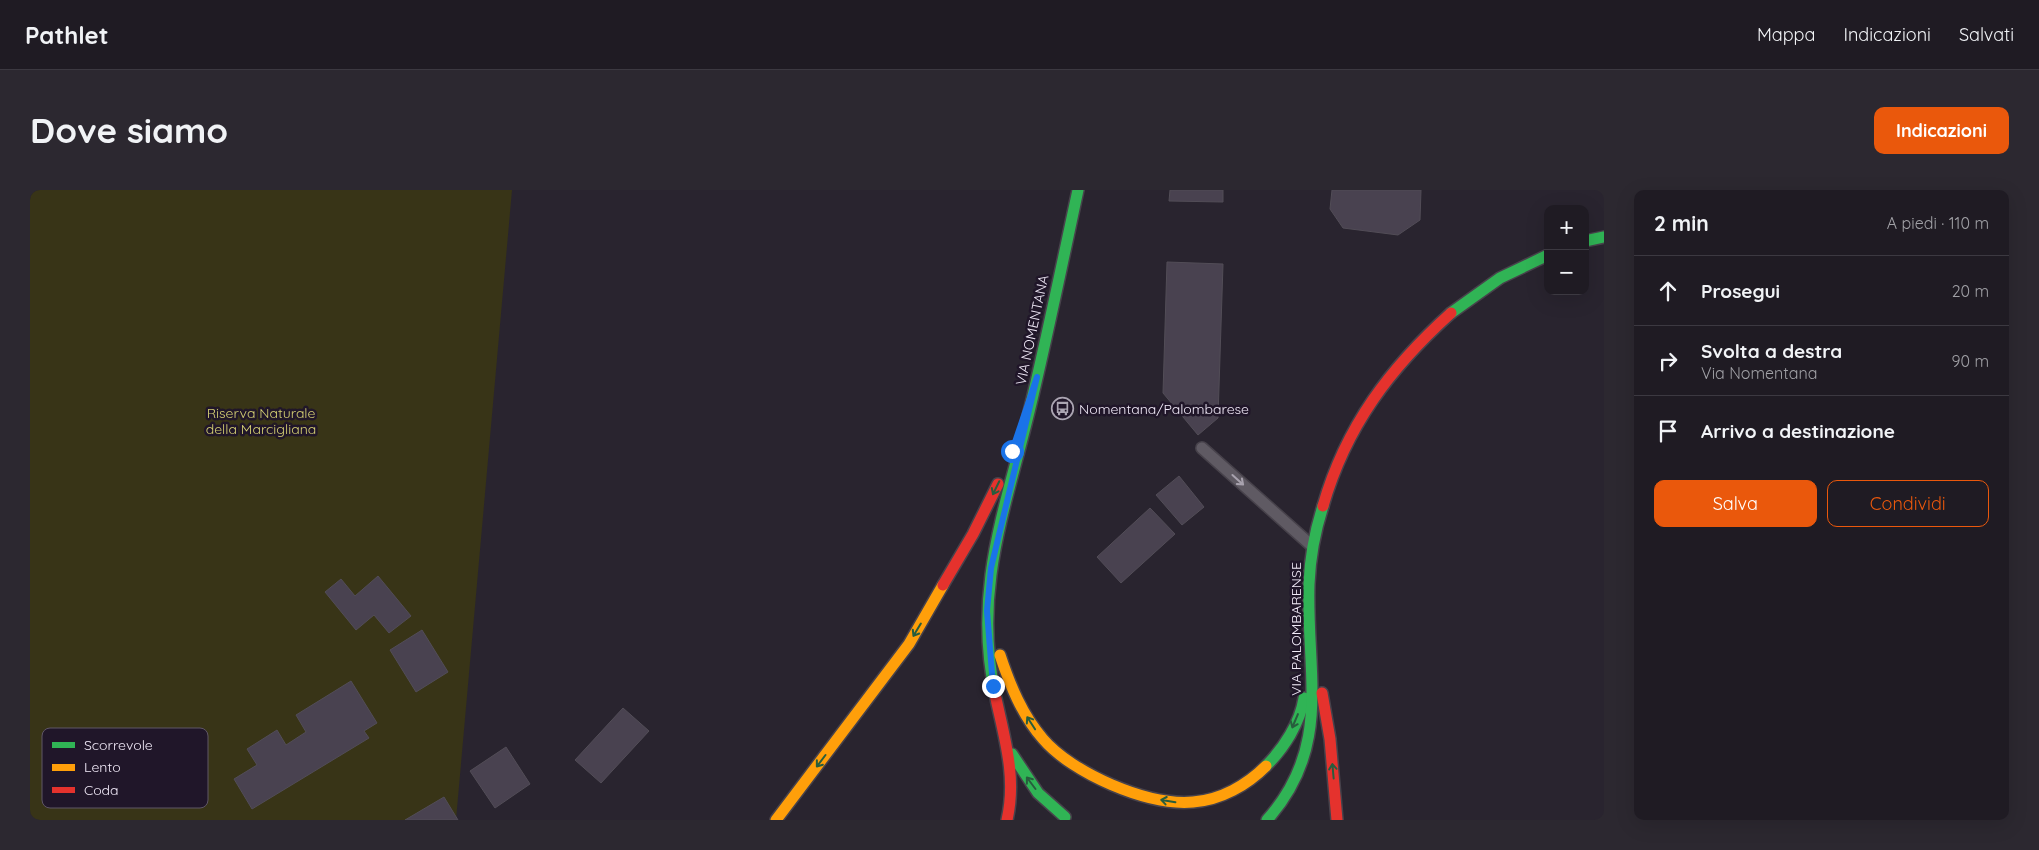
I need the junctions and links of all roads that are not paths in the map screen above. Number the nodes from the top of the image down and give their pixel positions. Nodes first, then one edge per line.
1 (1078, 190) edge
2 (1604, 237) edge
3 (1589, 240) edge
4 (1544, 257) edge
5 (1037, 377) junction
6 (1202, 448) dead end
7 (1312, 546) junction
8 (987, 611) junction
9 (1309, 621) junction
10 (1007, 741) junction
11 (1065, 817) junction
12 (1046, 819) edge
13 (1080, 819) edge
14 (776, 820) edge
15 (1007, 820) edge
16 (1267, 820) edge
17 (1337, 820) edge

1 - 5 street, VIA NOMENTANA
2 - 3 street
4 - 7 street, VIA PALOMBARENSE
5 - 8 street, VIA NOMENTANA
5 -> 14 street
6 -> 7 lane
7 - 9 street, VIA PALOMBARENSE
9 -> 8 street
8 - 10 street, VIA NOMENTANA
9 - 16 street, VIA PALOMBARENSE
17 -> 9 street
11 -> 10 street, VIA NOMENTANA
10 - 15 street, VIA NOMENTANA
11 - 12 street
11 - 13 street

